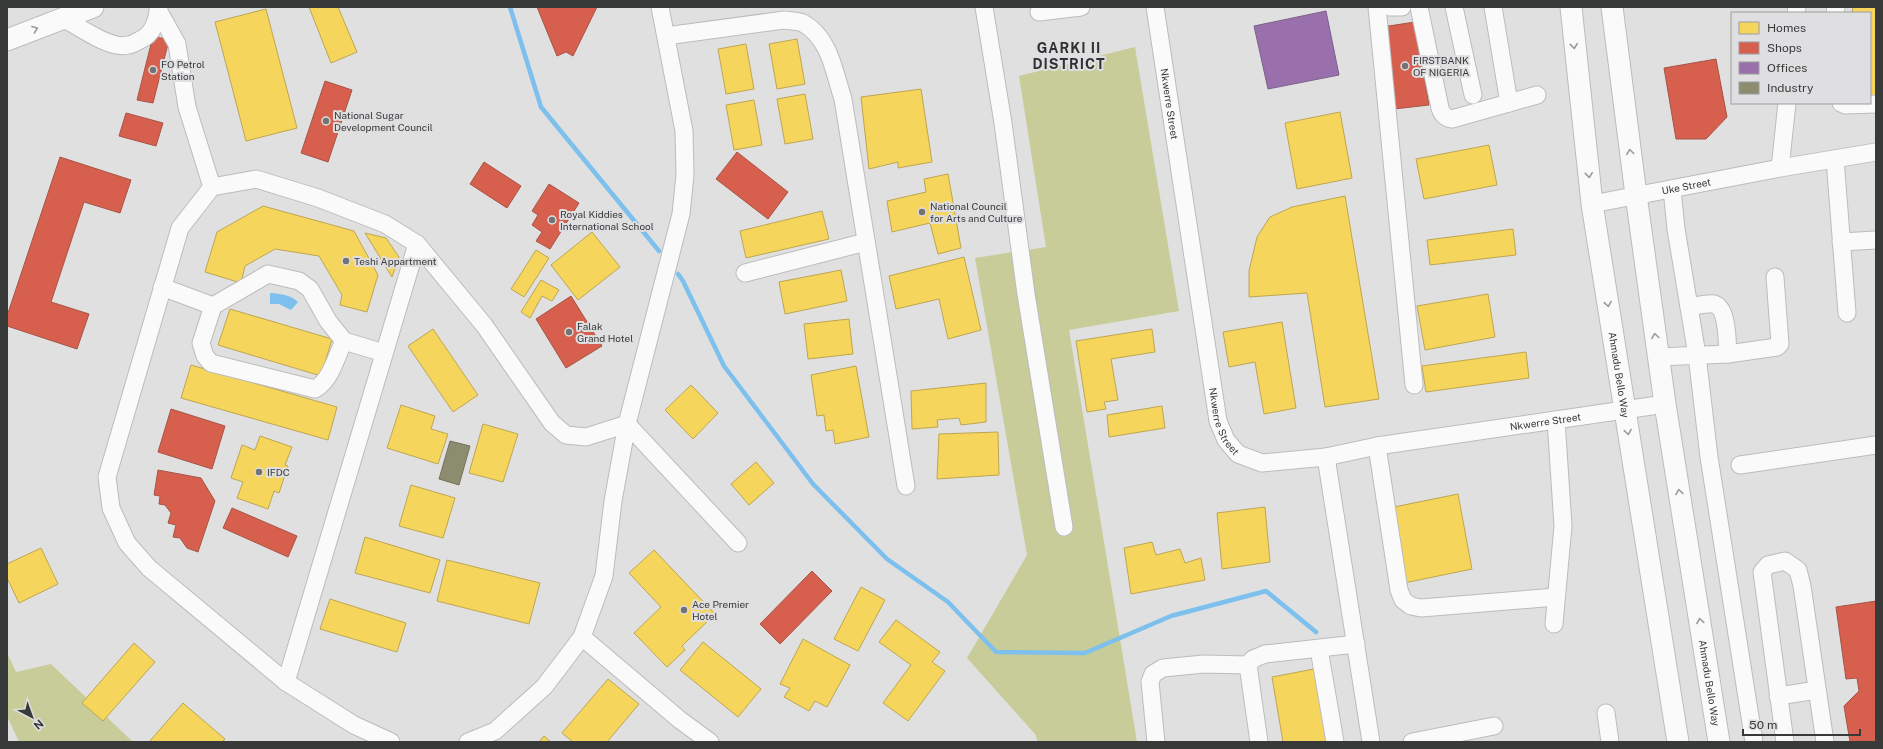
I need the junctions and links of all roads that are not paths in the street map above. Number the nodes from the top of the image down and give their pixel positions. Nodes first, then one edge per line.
1 (93, 7) edge
2 (660, 7) edge
3 (984, 7) edge
4 (1081, 7) edge
5 (1155, 7) edge
6 (1377, 7) edge
7 (1389, 7) edge
8 (1402, 7) edge
9 (1419, 7) edge
10 (1454, 7) edge
11 (1493, 7) edge
12 (1571, 7) edge
13 (1612, 7) edge
14 (159, 9) edge
15 (1039, 12) dead end
16 (63, 18) junction
17 (666, 36) junction
18 (7, 40) edge
19 (1473, 95) dead end
20 (1537, 95) dead end
21 (1509, 103) junction
22 (1787, 104) edge
23 (1843, 104) edge
24 (1876, 104) edge
25 (1876, 152) edge
26 (1835, 159) junction
27 (1780, 168) junction
28 (212, 187) junction
29 (1672, 189) junction
30 (1636, 196) junction
31 (1592, 204) junction
32 (1876, 240) edge
33 (866, 242) junction
34 (1841, 242) junction
35 (417, 244) junction
36 (745, 273) dead end
37 (1775, 277) dead end
38 (162, 287) junction
39 (213, 306) junction
40 (1689, 307) junction
41 (1846, 313) dead end
42 (344, 341) junction
43 (384, 353) junction
44 (1728, 354) junction
45 (1697, 355) junction
46 (1658, 357) junction
47 (1414, 385) dead end
48 (1665, 404) junction
49 (1624, 410) junction
50 (1556, 420) junction
51 (627, 424) junction
52 (1876, 445) edge
53 (1377, 446) junction
54 (1326, 456) junction
55 (1740, 464) dead end
56 (906, 486) dead end
57 (1064, 527) dead end
58 (738, 543) dead end
59 (1556, 597) junction
60 (1554, 624) dead end
61 (582, 637) junction
62 (1356, 644) junction
63 (1319, 649) junction
64 (1248, 665) junction
65 (286, 682) junction
66 (1817, 690) junction
67 (1778, 696) junction
68 (1606, 713) dead end
69 (1494, 726) dead end
70 (392, 742) edge
71 (468, 742) edge
72 (710, 742) edge
73 (1156, 742) edge
74 (1259, 742) edge
75 (1334, 742) edge
76 (1372, 742) edge
77 (1412, 742) edge
78 (1610, 742) edge
79 (1678, 742) edge
80 (1719, 742) edge
81 (1754, 742) edge
82 (1785, 742) edge
83 (1825, 742) edge

1 - 16 main road
2 - 17 street
3 - 57 street
4 - 15 street
5 - 54 street, Nkwerre Street
6 - 47 street
7 - 8 street
9 - 21 street
10 - 19 street
11 - 21 street
12 -> 31 main road, Ahmadu Bello Way
30 -> 13 main road, Ahmadu Bello Way
14 - 16 street
14 - 28 street
18 -> 16 main road
17 - 33 street
17 - 51 street
20 - 21 street
22 - 27 street
23 - 24 street
25 - 26 street, Uke Street
26 - 27 street, Uke Street
26 - 34 street
27 - 29 street, Uke Street
28 - 35 street
28 - 38 street
29 - 30 street, Uke Street
29 - 40 street
30 - 31 street, Uke Street
46 -> 30 main road, Ahmadu Bello Way
31 -> 49 main road, Ahmadu Bello Way
32 - 34 street
33 - 36 street
33 - 56 street
34 - 41 street
35 - 43 street
35 - 51 street
37 - 44 street
38 - 39 street
38 - 65 street
39 - 42 street
39 - 42 street
40 - 44 street
40 - 45 street
42 - 43 street
43 - 65 street
44 - 45 street
45 - 46 street
45 - 81 street
46 - 48 main road, Ahmadu Bello Way
48 - 49 street, Nkwerre Street
80 -> 48 main road, Ahmadu Bello Way
49 - 50 street, Nkwerre Street
49 -> 79 main road, Ahmadu Bello Way
50 - 53 street, Nkwerre Street
50 - 59 street
51 - 58 street
51 - 61 street
52 - 55 street
53 - 54 street, Nkwerre Street
53 - 59 street
54 - 62 street
59 - 60 street
61 - 71 street
61 - 72 street
62 - 63 street
62 - 76 street
63 - 64 street
63 - 75 street
64 - 73 street
64 - 74 street
65 - 70 street
66 - 67 street
66 - 67 street
66 - 83 street
67 - 82 street
68 - 78 street
69 - 77 street

